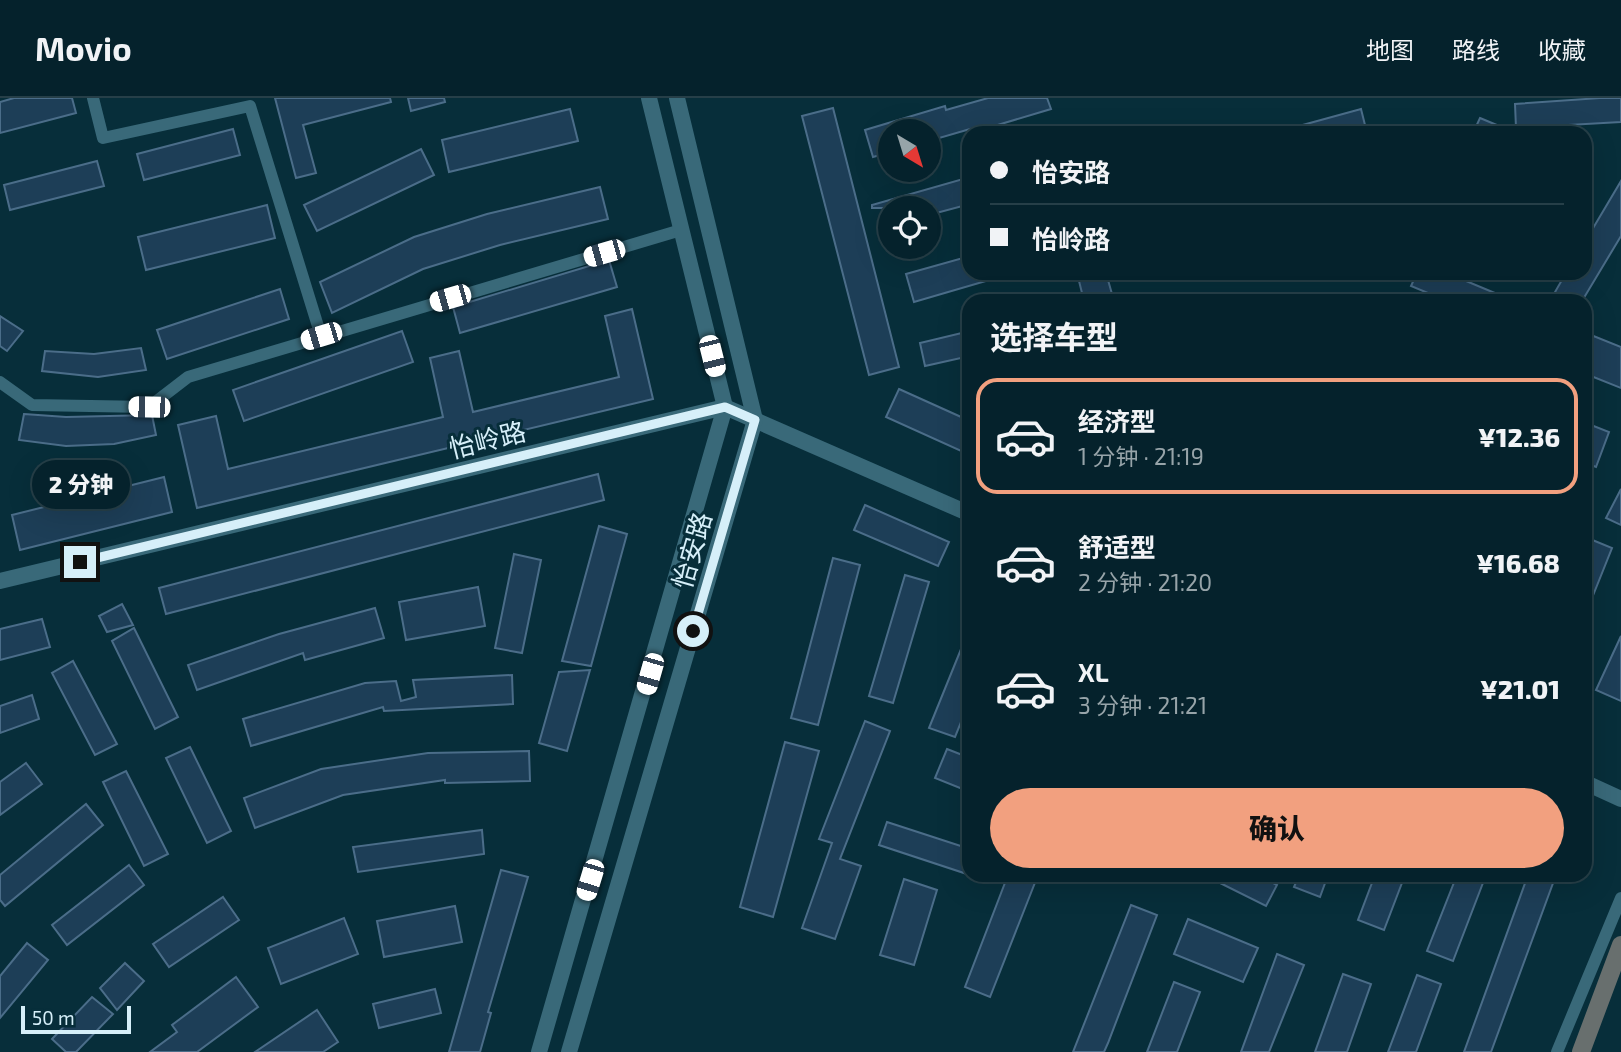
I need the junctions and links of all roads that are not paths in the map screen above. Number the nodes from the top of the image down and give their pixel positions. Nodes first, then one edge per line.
1 (93, 98) edge
2 (649, 98) edge
3 (677, 98) edge
4 (681, 230) junction
5 (321, 336) junction
6 (0, 382) edge
7 (725, 407) junction
8 (755, 420) junction
9 (962, 511) edge
10 (0, 581) edge
11 (1592, 786) edge
12 (1621, 799) edge
13 (1621, 898) edge
14 (1621, 945) edge
15 (539, 1052) edge
16 (569, 1052) edge
17 (1557, 1052) edge
18 (1581, 1052) edge

1 - 5 street
2 - 4 street
3 - 8 street
4 - 5 street
4 - 7 street
5 - 6 street
7 - 8 street
7 - 10 street, 怡岭路
7 - 15 street, 怡安路
8 - 9 street
8 - 16 street, 怡安路
11 - 12 street
13 - 17 street
14 - 18 main road

